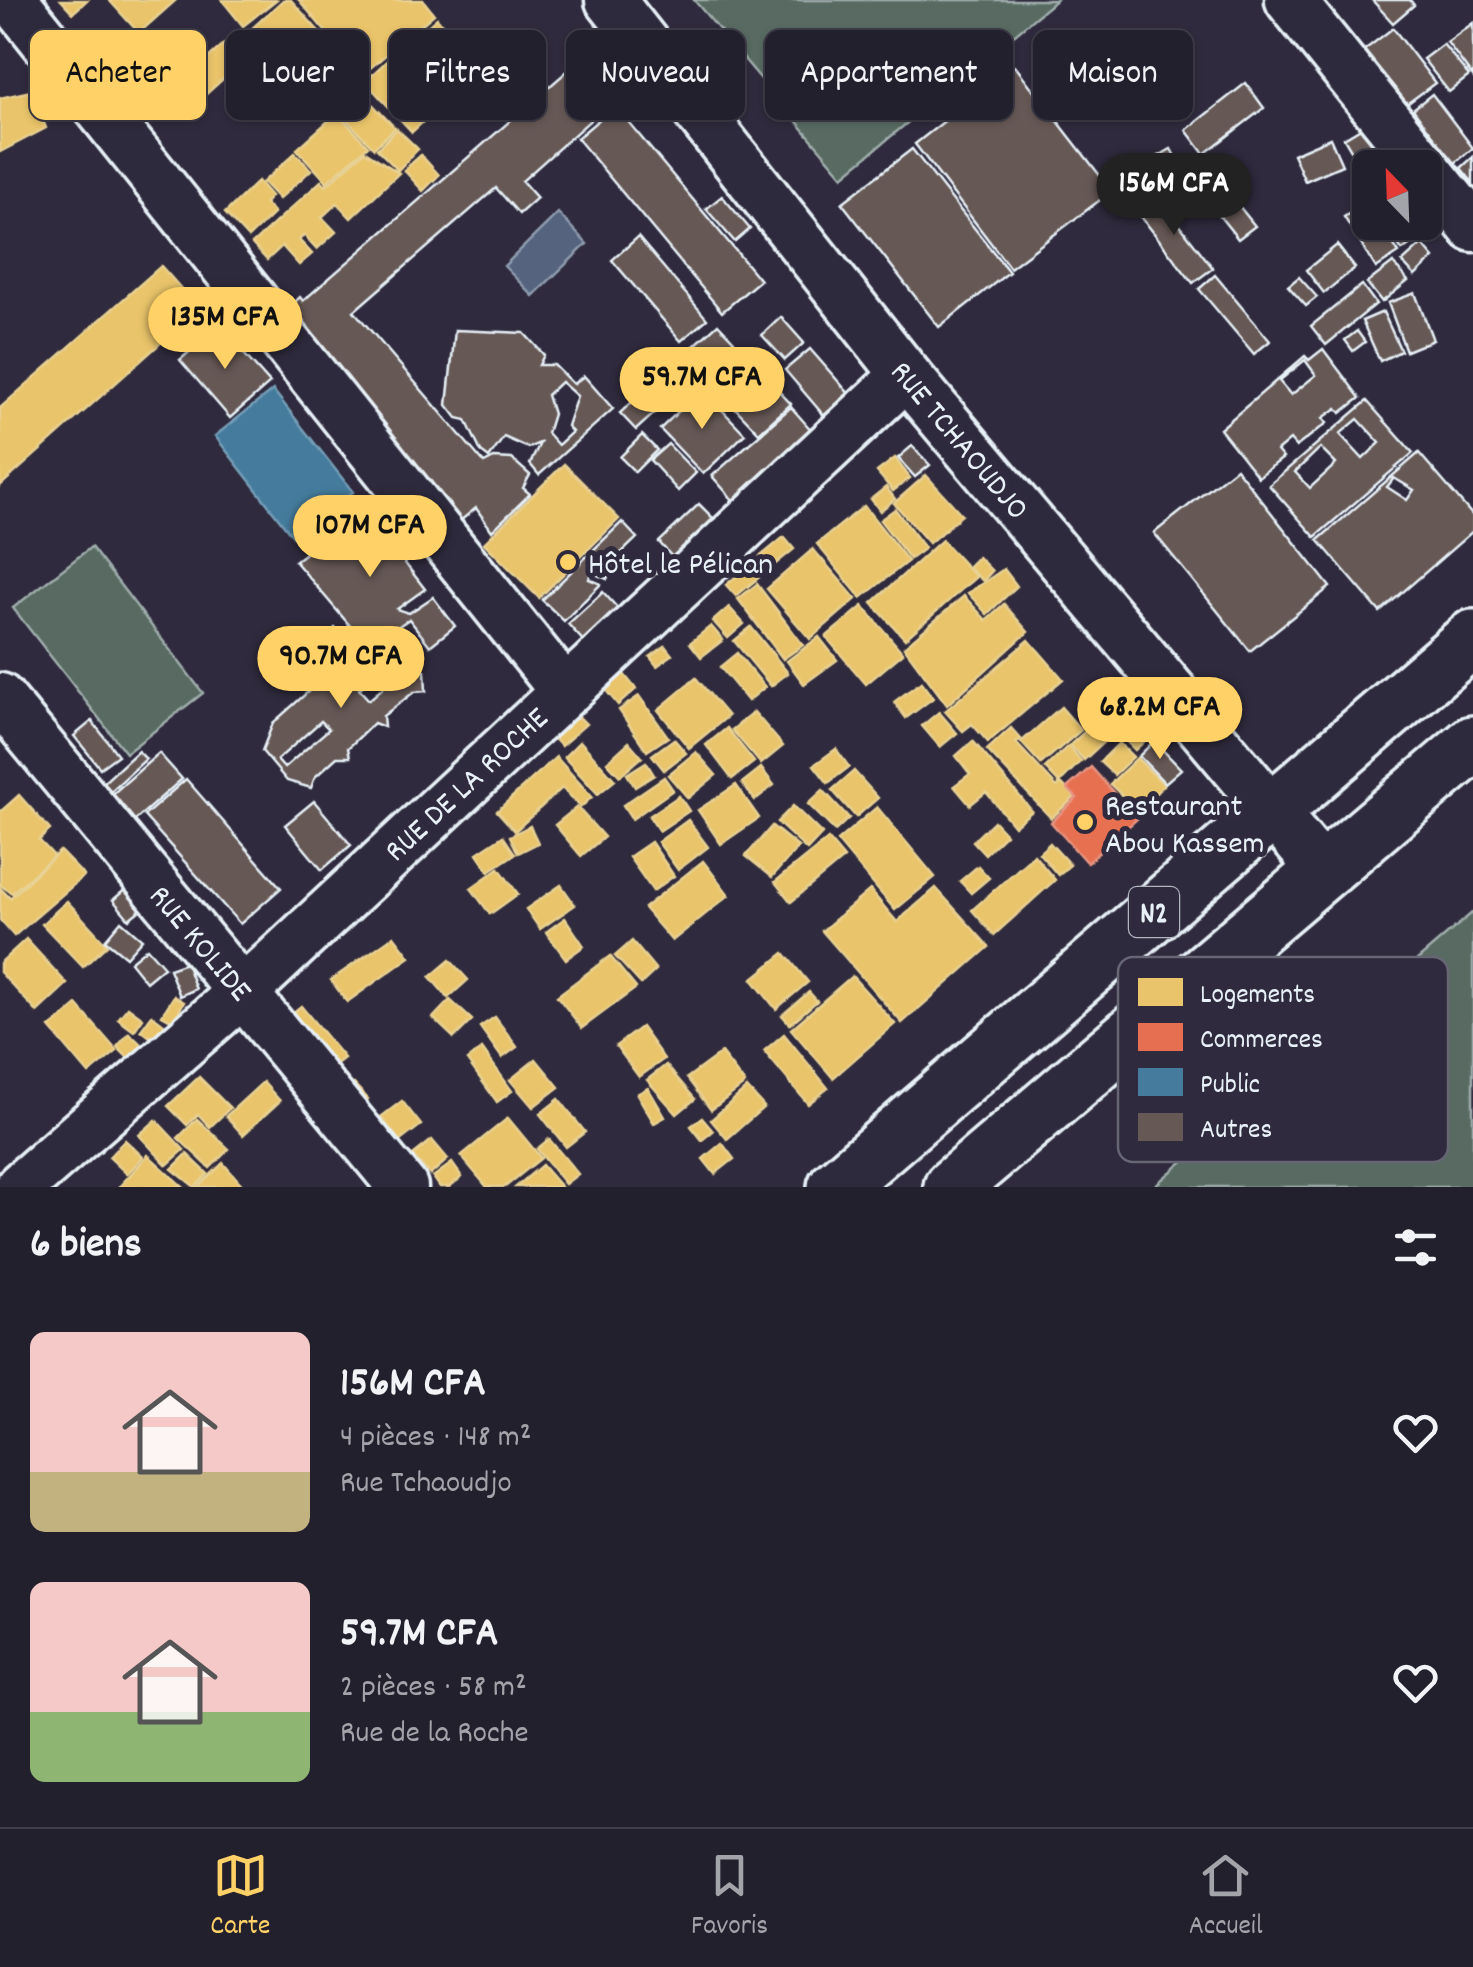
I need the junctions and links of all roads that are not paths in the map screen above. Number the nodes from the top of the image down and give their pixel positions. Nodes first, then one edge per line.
1 (13, 0) edge
2 (610, 0) edge
3 (1290, 0) edge
4 (1473, 226) edge
5 (906, 375) junction
6 (1473, 638) edge
7 (564, 690) junction
8 (0, 698) edge
9 (1473, 744) edge
10 (1275, 811) junction
11 (1323, 871) junction
12 (1222, 957) edge
13 (243, 992) junction
14 (1118, 1046) edge
15 (20, 1187) edge
16 (403, 1187) edge
17 (836, 1187) edge
18 (952, 1187) edge

1 - 7 street
2 - 5 street, RUE TCHAOUDJO
3 - 4 street
5 - 7 street, RUE DE LA ROCHE
5 - 10 street, RUE TCHAOUDJO
6 - 10 highway, N2
7 - 13 street, RUE DE LA ROCHE
8 - 13 street, RUE KOLIDE
9 - 11 highway, N2
10 - 11 street, RUE TCHAOUDJO
10 - 17 highway, N2
11 - 12 highway, N2
13 - 15 street, RUE DE LA ROCHE
13 - 16 street, RUE KOLIDE
14 - 18 highway, N2

